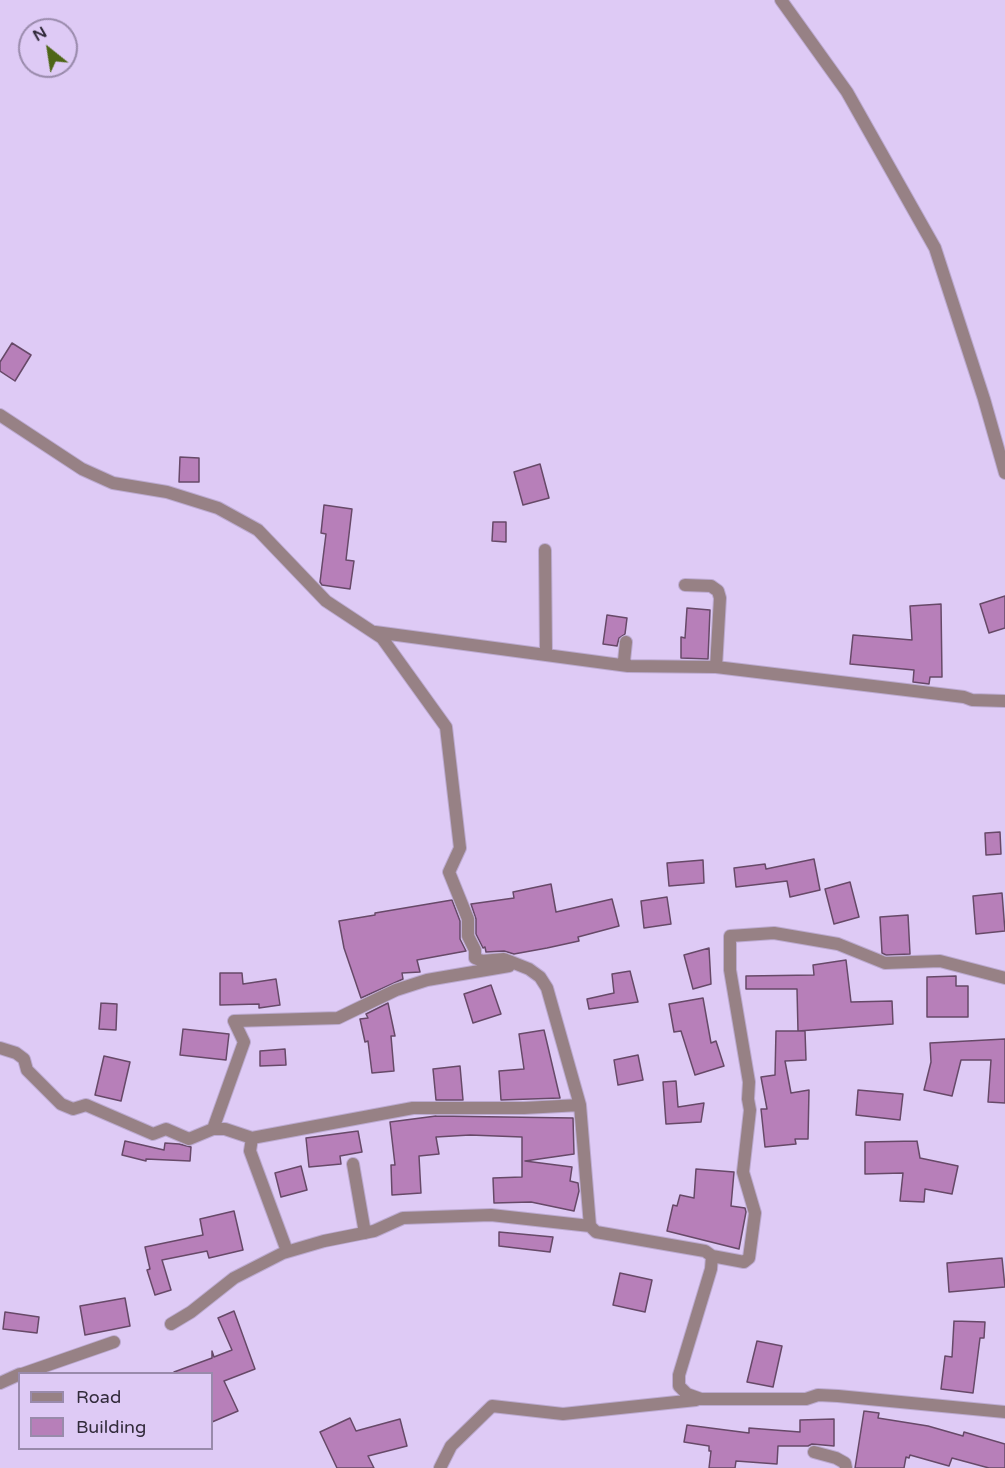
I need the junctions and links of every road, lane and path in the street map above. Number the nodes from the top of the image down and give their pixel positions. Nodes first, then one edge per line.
1 (781, 0) edge
2 (0, 415) edge
3 (1005, 473) edge
4 (545, 550) dead end
5 (685, 585) dead end
6 (375, 632) junction
7 (626, 642) dead end
8 (546, 655) junction
9 (628, 666) junction
10 (716, 667) junction
11 (1005, 701) edge
12 (517, 964) junction
13 (1005, 978) edge
14 (0, 1048) edge
15 (580, 1105) junction
16 (213, 1129) junction
17 (252, 1138) junction
18 (353, 1164) dead end
19 (590, 1226) junction
20 (366, 1233) junction
21 (287, 1251) junction
22 (712, 1256) junction
23 (171, 1324) dead end
24 (114, 1341) dead end
25 (26, 1372) edge
26 (18, 1375) edge
27 (0, 1383) edge
28 (701, 1399) junction
29 (1005, 1412) edge
30 (814, 1452) dead end
31 (440, 1468) edge
32 (846, 1468) edge

1 - 3 street
2 - 6 street
4 - 8 street
5 - 10 street
6 - 8 street
6 - 12 street
7 - 9 street
8 - 9 street
9 - 10 street
10 - 11 street
12 - 15 street
12 - 16 street
13 - 22 street
14 - 16 street
15 - 17 street
15 - 19 street
16 - 17 street
17 - 21 street
18 - 20 street
19 - 20 street
19 - 22 street
20 - 21 street
21 - 23 street
22 - 28 street
24 - 25 street
26 - 27 street
28 - 29 street
28 - 31 street
30 - 32 street

